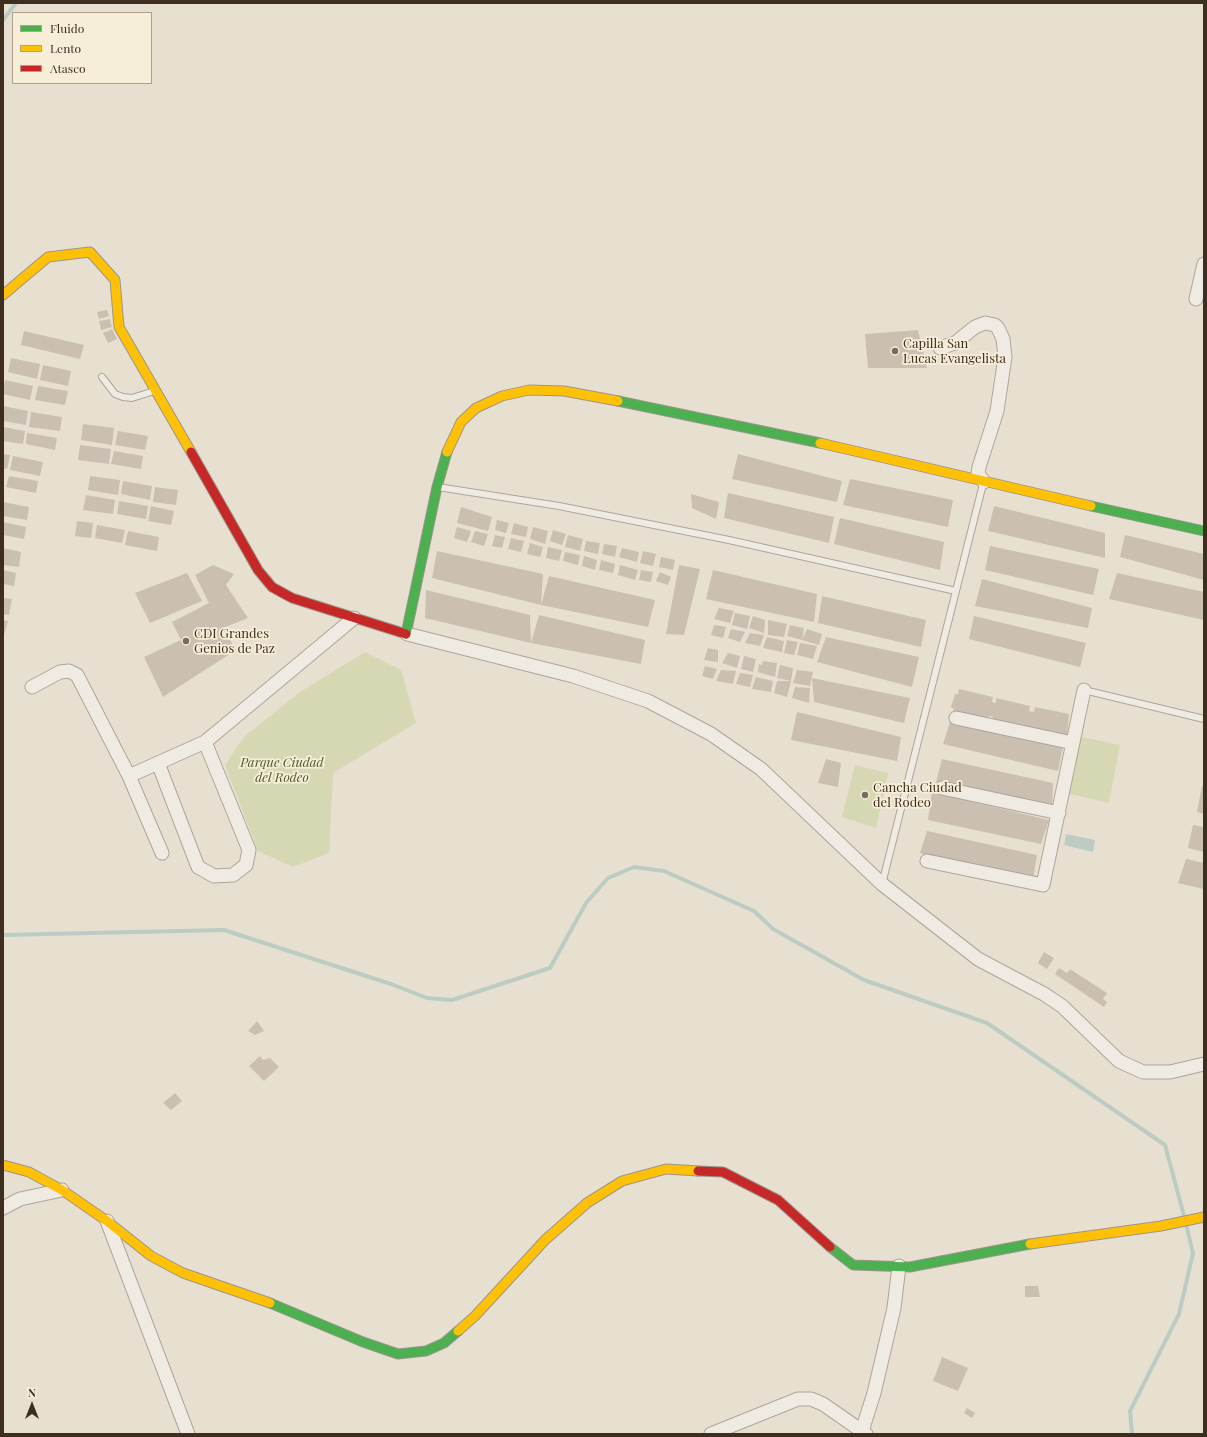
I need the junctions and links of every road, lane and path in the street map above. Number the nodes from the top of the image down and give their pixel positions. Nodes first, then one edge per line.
1 (1204, 264) edge
2 (3, 295) edge
3 (1196, 299) dead end
4 (940, 348) dead end
5 (102, 378) dead end
6 (155, 390) junction
7 (984, 482) junction
8 (437, 487) junction
9 (1204, 531) edge
10 (956, 591) junction
11 (354, 618) junction
12 (407, 634) junction
13 (32, 686) dead end
14 (1084, 690) joint
15 (956, 718) dead end
16 (1204, 719) edge
17 (205, 742) junction
18 (1073, 743) junction
19 (158, 763) junction
20 (129, 776) junction
21 (942, 788) dead end
22 (1059, 813) junction
23 (162, 854) dead end
24 (927, 861) dead end
25 (882, 884) junction
26 (1204, 1064) edge
27 (3, 1165) edge
28 (62, 1190) junction
29 (3, 1208) edge
30 (1204, 1216) edge
31 (107, 1222) junction
32 (899, 1266) junction
33 (864, 1432) edge
34 (188, 1434) edge
35 (711, 1434) edge

1 - 3 street
2 - 6 street
4 - 7 street
5 - 6 lane
6 - 11 street
7 - 8 street
7 - 9 street
7 - 10 lane
8 - 10 lane
8 - 12 street
10 - 25 lane
11 - 12 street
11 - 17 street
12 - 25 street
13 - 20 street
14 - 16 lane
14 - 18 street
15 - 18 street
17 - 19 street
17 - 19 street
18 - 22 street
19 - 20 street
20 - 23 street
21 - 22 street
22 - 24 street
25 - 26 street
27 - 28 street
28 - 29 street
28 - 31 street
30 - 32 street
31 - 32 street
31 - 34 street
32 - 33 street
33 - 35 street

